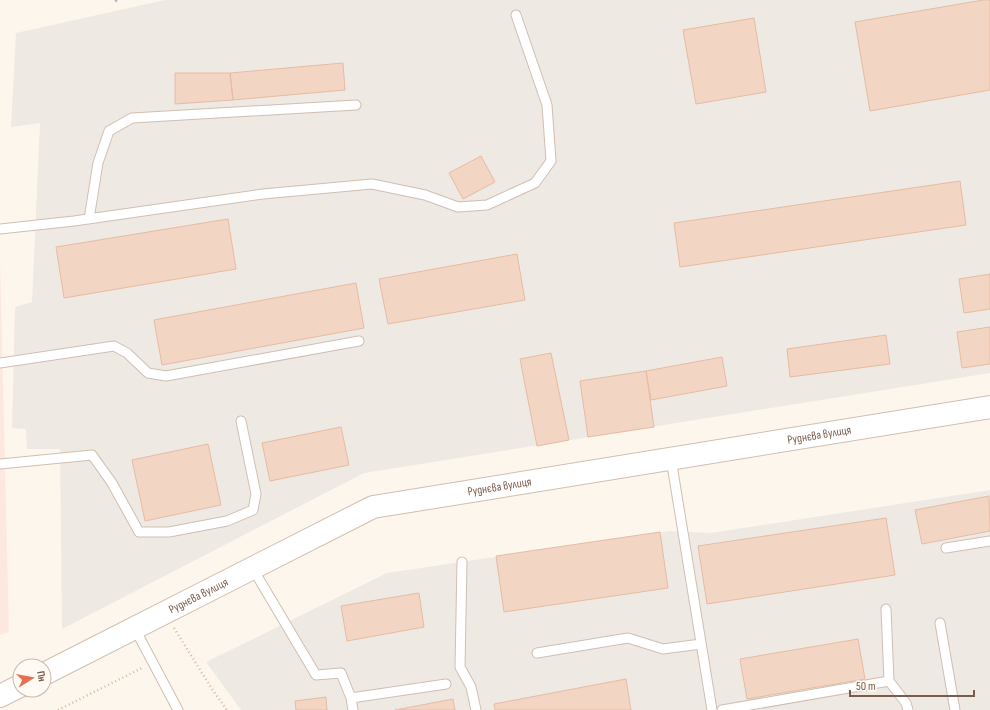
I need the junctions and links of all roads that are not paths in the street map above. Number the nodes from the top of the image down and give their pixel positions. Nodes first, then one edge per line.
1 (516, 15) dead end
2 (356, 105) dead end
3 (89, 219) junction
4 (0, 229) edge
5 (359, 341) dead end
6 (0, 363) edge
7 (990, 407) edge
8 (241, 421) dead end
9 (671, 459) junction
10 (0, 464) edge
11 (990, 541) edge
12 (946, 548) dead end
13 (462, 562) dead end
14 (252, 569) junction
15 (886, 609) dead end
16 (940, 623) dead end
17 (135, 629) junction
18 (701, 644) junction
19 (537, 653) dead end
20 (52, 670) edge
21 (889, 681) junction
22 (446, 684) dead end
23 (12, 693) edge
24 (351, 698) junction
25 (1, 702) edge
26 (178, 710) edge
27 (353, 710) edge
28 (476, 710) edge
29 (712, 710) edge
30 (722, 710) edge
31 (908, 710) edge
32 (955, 710) edge

1 - 3 lane
2 - 3 lane
3 - 4 lane
5 - 6 lane
7 - 9 street, Руднєва вулиця
8 - 10 lane
9 - 14 street, Руднєва вулиця
9 - 18 lane
11 - 12 lane
13 - 28 lane
14 - 17 street, Руднєва вулиця
14 - 24 lane
15 - 21 lane
16 - 32 lane
17 - 20 street, Руднєва вулиця
17 - 26 lane
18 - 19 lane
18 - 29 lane
21 - 30 lane
21 - 31 lane
22 - 24 lane
23 - 25 street
24 - 27 lane

